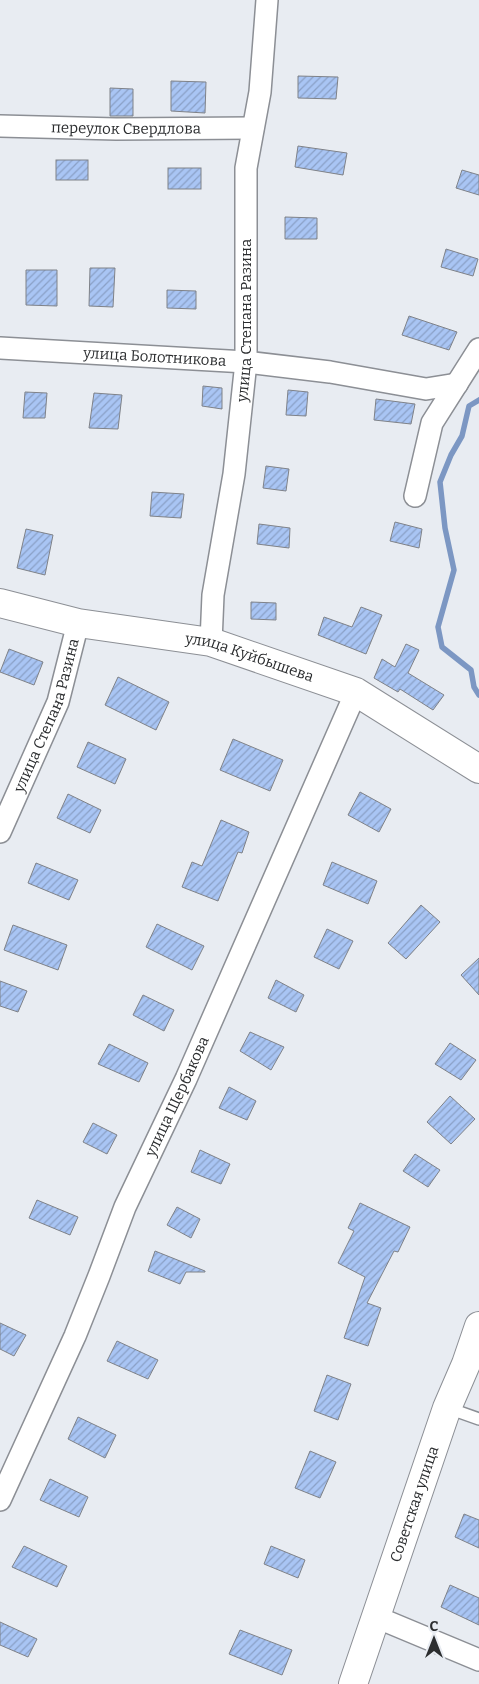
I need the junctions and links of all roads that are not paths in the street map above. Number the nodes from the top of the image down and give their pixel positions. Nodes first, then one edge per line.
1 (266, 0) edge
2 (0, 126) edge
3 (253, 128) junction
4 (0, 348) edge
5 (479, 349) edge
6 (246, 362) junction
7 (457, 384) junction
8 (415, 496) dead end
9 (0, 603) edge
10 (78, 623) junction
11 (211, 642) junction
12 (356, 692) junction
13 (474, 766) edge
14 (0, 832) edge
15 (479, 1326) edge
16 (447, 1408) junction
17 (479, 1419) edge
18 (0, 1500) edge
19 (376, 1617) junction
20 (479, 1660) edge
21 (353, 1684) edge

1 - 3 street, улица Степана Разина
2 - 3 street, переулок Свердлова
3 - 6 street, улица Степана Разина
4 - 6 street, улица Болотникова
5 - 7 street
6 - 7 street, улица Болотникова
6 - 11 street, улица Степана Разина
7 - 8 street
9 - 10 street, улица Куйбышева
10 - 11 street, улица Куйбышева
10 - 14 street, улица Степана Разина
11 - 12 street, улица Куйбышева
12 - 13 street, улица Куйбышева
12 - 18 street, улица Щербакова
15 - 16 street, Советская улица
16 - 17 lane
16 - 19 street, Советская улица
19 - 20 street
19 - 21 street, Советская улица

